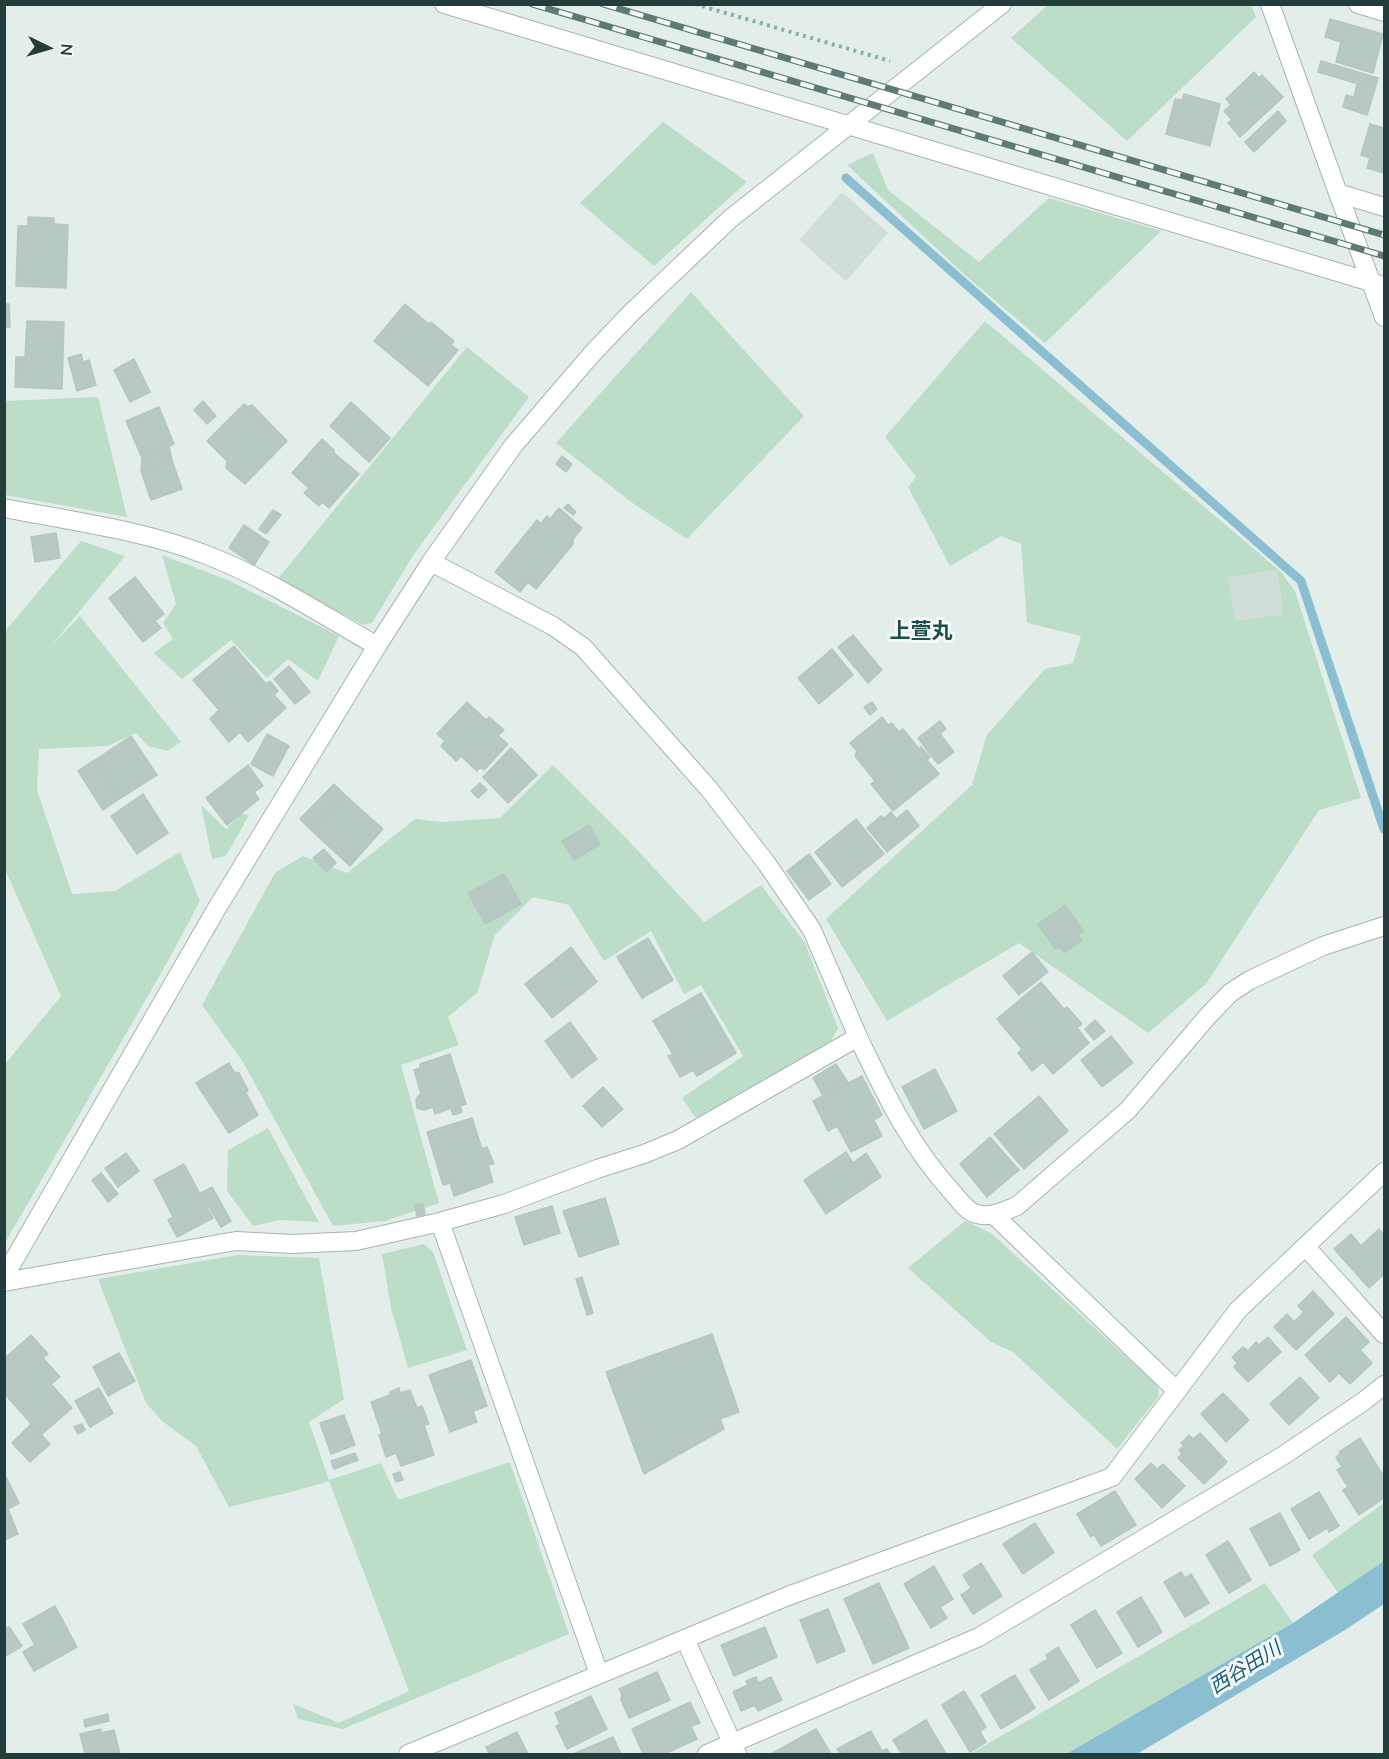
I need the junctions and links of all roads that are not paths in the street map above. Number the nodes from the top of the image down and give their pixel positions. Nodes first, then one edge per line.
1 (444, 4) edge
2 (1002, 4) edge
3 (1270, 4) edge
4 (1358, 4) edge
5 (1384, 12) edge
6 (851, 125) junction
7 (1338, 193) junction
8 (1384, 207) edge
9 (1378, 284) edge
10 (1384, 317) edge
11 (4, 508) edge
12 (430, 562) junction
13 (377, 646) junction
14 (1384, 926) edge
15 (858, 1037) junction
16 (1384, 1172) edge
17 (994, 1215) junction
18 (440, 1222) junction
19 (1306, 1247) junction
20 (4, 1277) edge
21 (4, 1282) edge
22 (1384, 1334) edge
23 (1384, 1385) edge
24 (1176, 1390) junction
25 (685, 1639) junction
26 (599, 1674) junction
27 (734, 1749) edge
28 (408, 1755) edge
29 (707, 1755) edge

1 - 6 street
2 - 6 street
3 - 7 street
4 - 5 street
6 - 9 street
6 - 12 street
7 - 8 street
7 - 9 street
9 - 10 street
11 - 13 street
12 - 13 street
12 - 15 street
13 - 20 street
14 - 17 street
15 - 17 street
15 - 18 street
16 - 19 street
17 - 24 street
18 - 21 street
18 - 26 street
19 - 22 street
19 - 24 street
23 - 27 street
24 - 25 street
25 - 26 street
25 - 27 street
26 - 28 street
27 - 29 street

